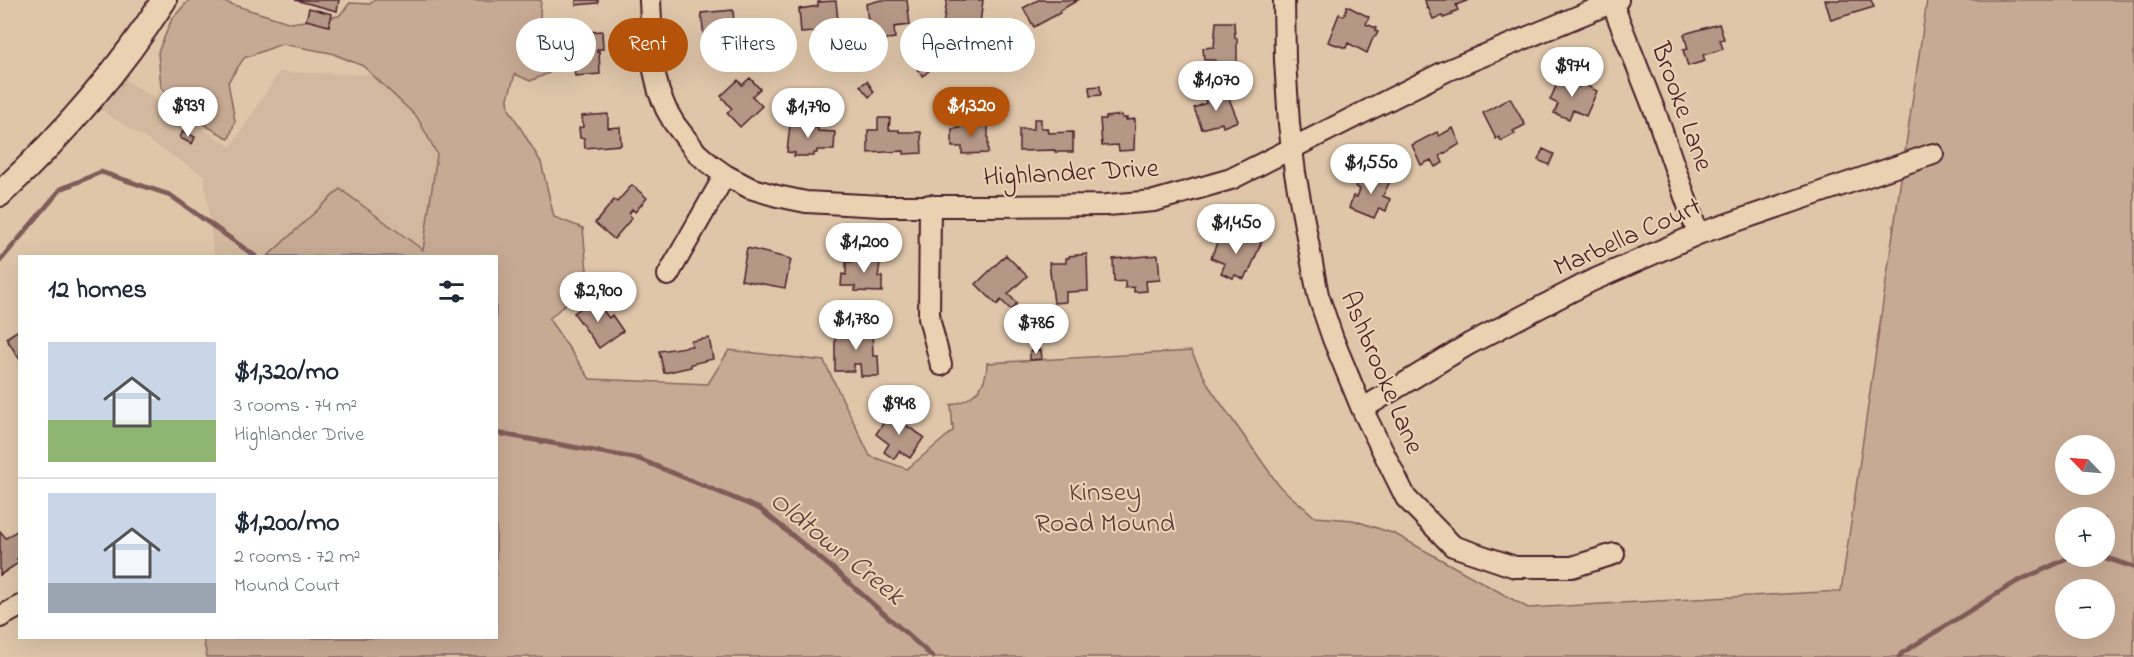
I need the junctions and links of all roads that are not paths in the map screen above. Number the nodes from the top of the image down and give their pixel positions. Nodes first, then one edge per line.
1 (164, 0) edge
2 (650, 0) edge
3 (1284, 0) edge
4 (1614, 1) edge
5 (1292, 149) junction
6 (1933, 154) dead end
7 (725, 175) junction
8 (0, 194) edge
9 (930, 205) junction
10 (1698, 234) junction
11 (668, 275) dead end
12 (941, 365) dead end
13 (1362, 409) junction
14 (1614, 554) dead end
15 (18, 607) edge
16 (0, 617) edge

1 - 8 street
2 - 7 street, Highlander Drive
3 - 5 street, Ashbrooke Lane
4 - 5 street, Highlander Drive
4 - 10 street, Brooke Lane
5 - 9 street, Highlander Drive
5 - 13 street, Ashbrooke Lane
6 - 10 street, Marbella Court
7 - 9 street, Highlander Drive
7 - 11 street
9 - 12 street
10 - 13 street, Marbella Court
13 - 14 street, Ashbrooke Lane
15 - 16 street

